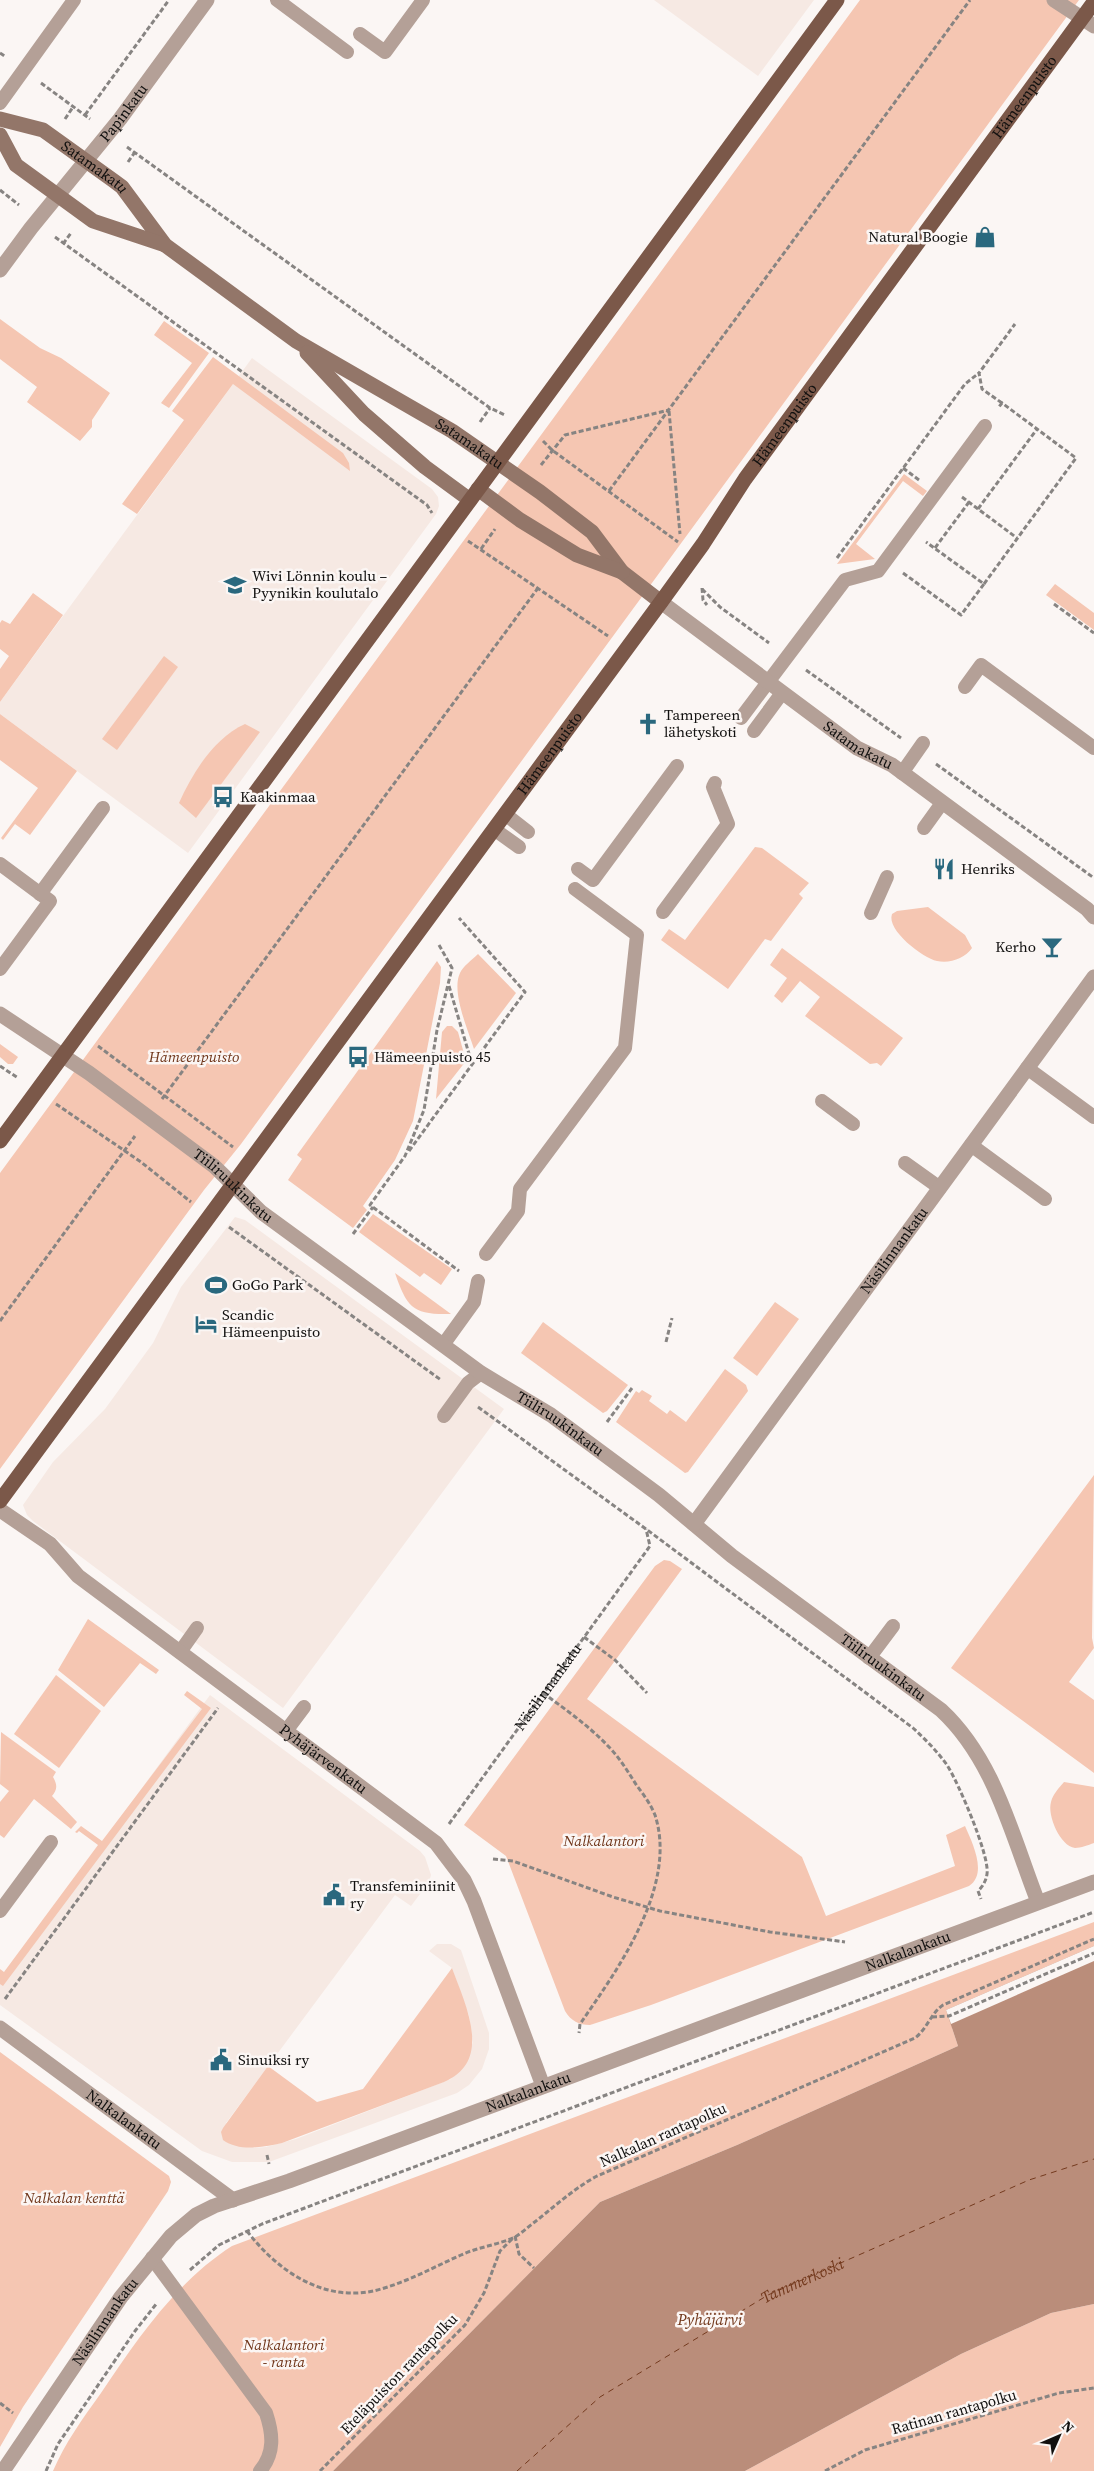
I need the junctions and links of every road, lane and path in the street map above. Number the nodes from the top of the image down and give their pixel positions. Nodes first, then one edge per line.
1 (74, 0) edge
2 (170, 0) edge
3 (207, 0) edge
4 (277, 0) edge
5 (423, 0) edge
6 (837, 0) edge
7 (970, 0) edge
8 (1054, 0) edge
9 (1094, 2) edge
10 (1088, 23) edge
11 (360, 34) dead end
12 (347, 52) dead end
13 (0, 53) edge
14 (24, 70) junction
15 (0, 103) edge
16 (85, 115) junction
17 (0, 120) edge
18 (108, 133) junction
19 (0, 135) edge
20 (86, 161) junction
21 (0, 190) edge
22 (58, 195) junction
23 (38, 220) junction
24 (165, 245) junction
25 (0, 270) edge
26 (1015, 324) dead end
27 (296, 341) junction
28 (979, 372) junction
29 (1002, 403) junction
30 (669, 410) junction
31 (499, 414) dead end
32 (985, 426) joint
33 (1036, 429) junction
34 (540, 438) dead end
35 (552, 450) junction
36 (497, 463) junction
37 (539, 468) dead end
38 (943, 483) junction
39 (610, 491) junction
40 (474, 495) junction
41 (969, 502) junction
42 (978, 509) junction
43 (433, 514) dead end
44 (866, 519) dead end
45 (680, 524) dead end
46 (496, 528) dead end
47 (910, 529) junction
48 (1017, 538) junction
49 (465, 540) dead end
50 (935, 548) junction
51 (481, 549) junction
52 (693, 558) junction
53 (886, 560) junction
54 (622, 572) junction
55 (984, 584) junction
56 (538, 588) junction
57 (701, 589) dead end
58 (661, 602) junction
59 (1054, 604) dead end
60 (1094, 633) edge
61 (611, 638) dead end
62 (788, 657) junction
63 (768, 683) junction
64 (965, 687) dead end
65 (782, 693) junction
66 (741, 718) dead end
67 (754, 731) dead end
68 (921, 747) junction
69 (1094, 748) edge
70 (677, 766) dead end
71 (902, 773) junction
72 (715, 783) dead end
73 (942, 803) junction
74 (103, 808) dead end
75 (505, 814) junction
76 (924, 828) dead end
77 (494, 829) junction
78 (528, 832) dead end
79 (519, 847) dead end
80 (0, 864) edge
81 (578, 869) dead end
82 (888, 877) dead end
83 (1094, 878) edge
84 (575, 889) dead end
85 (40, 894) junction
86 (663, 912) dead end
87 (871, 913) dead end
88 (1094, 917) edge
89 (458, 918) dead end
90 (438, 945) dead end
91 (0, 969) edge
92 (1094, 977) edge
93 (448, 986) junction
94 (0, 1014) edge
95 (79, 1032) junction
96 (62, 1056) junction
97 (472, 1064) junction
98 (0, 1066) edge
99 (1027, 1068) junction
100 (37, 1091) junction
101 (165, 1095) junction
102 (161, 1100) dead end
103 (822, 1101) dead end
104 (1094, 1117) edge
105 (853, 1124) dead end
106 (136, 1134) dead end
107 (0, 1141) edge
108 (971, 1145) junction
109 (236, 1148) dead end
110 (124, 1150) junction
111 (405, 1156) junction
112 (905, 1163) dead end
113 (233, 1184) junction
114 (940, 1188) junction
115 (1045, 1199) dead end
116 (193, 1204) dead end
117 (373, 1207) junction
118 (232, 1228) dead end
119 (353, 1234) dead end
120 (486, 1254) dead end
121 (462, 1274) dead end
122 (478, 1281) dead end
123 (672, 1318) dead end
124 (0, 1321) edge
125 (666, 1342) dead end
126 (443, 1345) junction
127 (481, 1373) junction
128 (632, 1388) dead end
129 (460, 1394) junction
130 (444, 1416) dead end
131 (607, 1422) dead end
132 (0, 1501) edge
133 (0, 1510) edge
134 (694, 1524) junction
135 (646, 1529) junction
136 (893, 1626) dead end
137 (197, 1628) dead end
138 (584, 1637) junction
139 (180, 1652) junction
140 (869, 1658) junction
141 (543, 1692) junction
142 (647, 1693) dead end
143 (304, 1707) dead end
144 (218, 1708) dead end
145 (286, 1731) junction
146 (51, 1842) dead end
147 (436, 1843) junction
148 (493, 1859) dead end
149 (1094, 1882) edge
150 (981, 1898) dead end
151 (1038, 1902) junction
152 (648, 1907) junction
153 (0, 1911) edge
154 (1094, 1912) edge
155 (1094, 1939) edge
156 (845, 1942) dead end
157 (1094, 1953) edge
158 (5, 1999) dead end
159 (931, 2017) junction
160 (0, 2028) edge
161 (578, 2033) dead end
162 (543, 2086) junction
163 (234, 2200) junction
164 (247, 2231) junction
165 (515, 2236) junction
166 (152, 2258) junction
167 (534, 2268) dead end
168 (174, 2286) junction
169 (1094, 2388) edge
170 (3, 2471) edge
171 (46, 2471) edge
172 (260, 2471) edge
173 (320, 2471) edge
174 (824, 2471) edge

1 - 14 lane
2 - 16 path
3 - 18 street, Papinkatu
4 - 12 lane
5 - 11 lane
6 - 36 main road
7 - 30 path
8 - 10 street
9 - 10 main road, Hämeenpuisto
10 - 52 main road, Hämeenpuisto
13 - 14 path
14 - 15 lane
14 - 16 path
16 - 18 path
17 - 20 street, Satamakatu
18 - 20 street, Papinkatu
18 - 31 path
19 - 22 street, Satamakatu
20 - 22 street, Papinkatu
20 - 24 street, Satamakatu
21 - 23 path
22 - 23 street, Papinkatu
22 - 24 street, Satamakatu
23 - 25 street, Papinkatu
23 - 43 path
24 - 27 street, Satamakatu
26 - 28 path
27 - 36 street, Satamakatu
27 - 40 street, Satamakatu
28 - 29 path
28 - 44 path
29 - 32 path
29 - 33 path
30 - 35 path
30 - 39 path
30 - 45 path
32 - 38 lane
33 - 42 path
33 - 48 path
34 - 35 path
35 - 37 path
35 - 39 path
36 - 40 main road
36 - 54 street, Satamakatu
38 - 41 path
38 - 47 lane
39 - 52 path
40 - 54 street, Satamakatu
40 - 95 main road
41 - 42 path
41 - 50 path
42 - 48 path
46 - 51 path
47 - 50 path
47 - 53 lane
48 - 55 path
49 - 51 path
50 - 55 path
51 - 56 path
52 - 58 main road, Hämeenpuisto
53 - 55 path
53 - 62 lane
54 - 58 street, Satamakatu
56 - 61 path
56 - 101 path
57 - 62 path
58 - 63 street, Satamakatu
58 - 75 main road, Hämeenpuisto
59 - 60 path
62 - 63 lane
62 - 68 path
63 - 65 street, Satamakatu
63 - 66 lane
64 - 69 lane
65 - 67 lane
65 - 71 street, Satamakatu
68 - 71 lane
68 - 83 path
70 - 81 lane
71 - 73 street, Satamakatu
72 - 86 lane
73 - 76 lane
73 - 88 street, Satamakatu
74 - 85 lane
75 - 77 main road, Hämeenpuisto
75 - 78 lane
77 - 79 lane
77 - 113 main road, Hämeenpuisto
80 - 85 lane
82 - 87 lane
84 - 120 lane
85 - 91 lane
89 - 97 path
90 - 93 path
92 - 99 street, Näsilinnankatu
93 - 97 path
93 - 111 path
94 - 96 street, Tiiliruukinkatu
95 - 96 main road
95 - 101 path
96 - 100 main road
96 - 113 street, Tiiliruukinkatu
97 - 111 path
98 - 100 path
99 - 104 lane
99 - 108 street, Näsilinnankatu
100 - 107 main road
100 - 110 path
101 - 102 path
101 - 109 path
103 - 105 lane
106 - 110 path
108 - 114 street, Näsilinnankatu
108 - 115 lane
110 - 116 path
110 - 124 path
111 - 117 path
112 - 114 lane
113 - 126 street, Tiiliruukinkatu
113 - 132 main road, Hämeenpuisto
114 - 134 street, Näsilinnankatu
117 - 119 path
117 - 121 path
118 - 129 path
122 - 126 lane
123 - 125 path
126 - 127 street, Tiiliruukinkatu
127 - 129 lane
127 - 134 street, Tiiliruukinkatu
128 - 131 path
129 - 130 lane
129 - 135 path
133 - 139 street, Pyhäjärvenkatu
134 - 140 street, Tiiliruukinkatu
135 - 138 path, Näsilinnankatu
135 - 150 path
136 - 140 lane
137 - 139 lane
138 - 141 path, Näsilinnankatu
138 - 142 path
139 - 145 street, Pyhäjärvenkatu
140 - 151 street, Tiiliruukinkatu
141 - 147 path, Näsilinnankatu
141 - 152 path
143 - 145 lane
144 - 158 path
145 - 147 street, Pyhäjärvenkatu
146 - 153 lane
147 - 162 street, Pyhäjärvenkatu
148 - 152 path
149 - 151 street, Nalkalankatu
151 - 162 street, Nalkalankatu
152 - 156 path
152 - 161 path
154 - 164 path
155 - 159 path, Nalkalan rantapolku
157 - 159 path
159 - 165 path, Nalkalan rantapolku
160 - 163 street, Nalkalankatu
162 - 163 street, Nalkalankatu
163 - 166 street, Näsilinnankatu
164 - 165 path, Nalkalan rantapolku
164 - 168 path
165 - 167 path
165 - 173 path, Eteläpuiston rantapolku
166 - 168 lane
166 - 170 street, Näsilinnankatu
168 - 171 path
168 - 172 lane
169 - 174 path, Ratinan rantapolku

